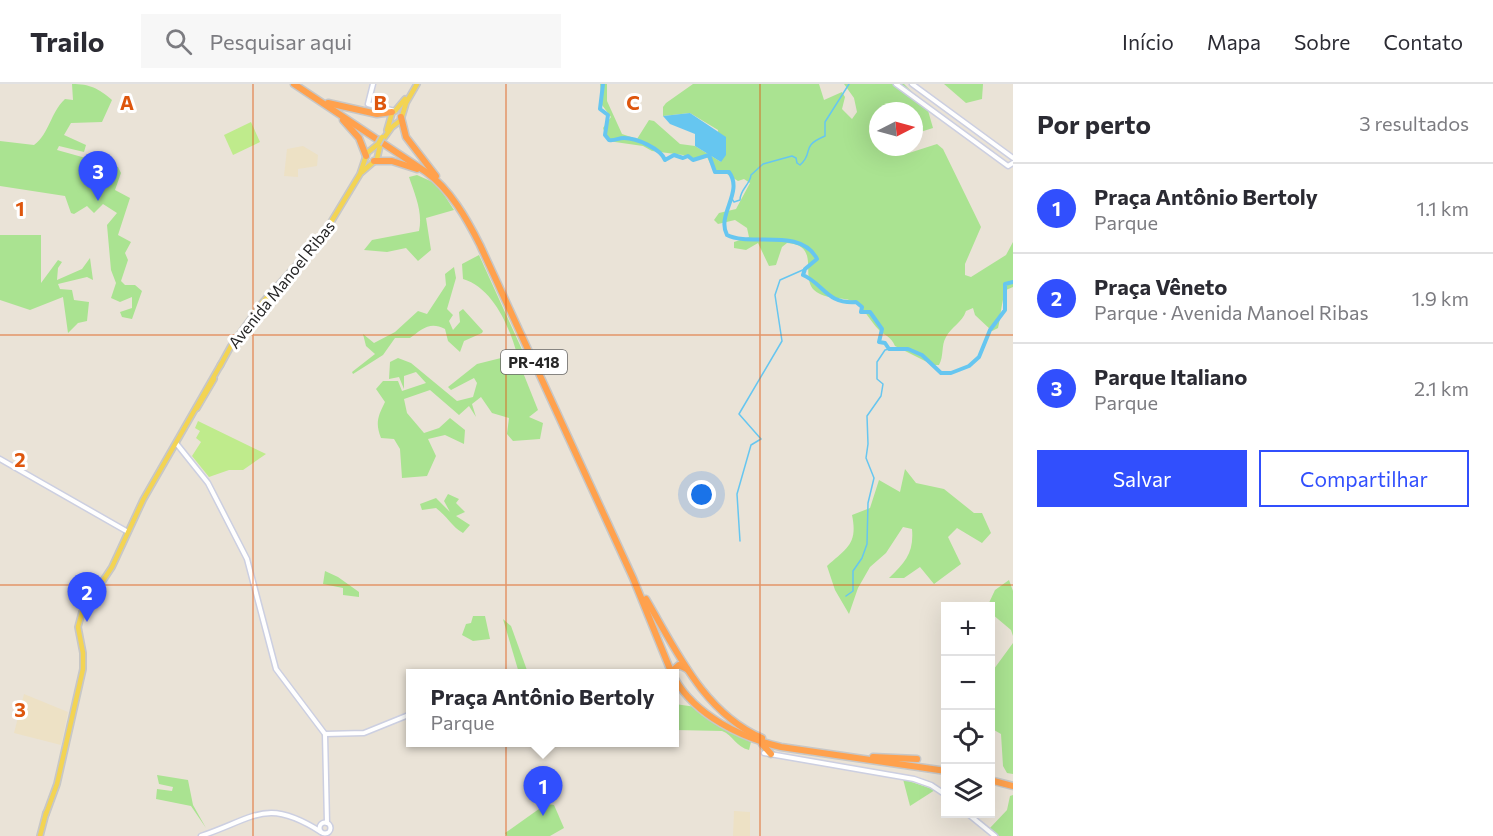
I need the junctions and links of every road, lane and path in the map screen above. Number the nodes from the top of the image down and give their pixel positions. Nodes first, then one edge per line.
1 (294, 84) edge
2 (373, 84) edge
3 (416, 84) edge
4 (896, 84) edge
5 (912, 84) edge
6 (310, 95) junction
7 (919, 100) junction
8 (934, 100) junction
9 (327, 105) junction
10 (944, 107) junction
11 (392, 111) junction
12 (935, 112) junction
13 (401, 117) junction
14 (390, 120) junction
15 (396, 123) junction
16 (388, 130) junction
17 (379, 145) junction
18 (371, 150) junction
19 (377, 154) junction
20 (366, 156) junction
21 (1013, 158) edge
22 (374, 161) junction
23 (1013, 163) edge
24 (360, 174) junction
25 (434, 177) junction
26 (445, 188) junction
27 (220, 364) junction
28 (210, 379) junction
29 (207, 391) junction
30 (192, 415) junction
31 (176, 443) junction
32 (0, 459) edge
33 (128, 532) junction
34 (633, 578) junction
35 (669, 669) edge
36 (675, 669) edge
37 (688, 669) junction
38 (679, 684) edge
39 (702, 690) junction
40 (689, 698) junction
41 (406, 716) edge
42 (325, 734) junction
43 (756, 740) junction
44 (794, 748) junction
45 (767, 751) joint
46 (845, 755) junction
47 (917, 759) dead end
48 (941, 770) edge
49 (995, 781) edge
50 (1013, 786) edge
51 (941, 792) edge
52 (974, 818) edge
53 (305, 821) junction
54 (324, 823) junction
55 (330, 828) junction
56 (324, 834) edge
57 (40, 836) edge
58 (201, 836) edge
59 (335, 836) edge
60 (995, 836) edge

1 - 6 highway, PR-418
2 - 11 street
3 - 11 main road
3 - 13 main road
4 - 7 street
5 - 8 street
6 - 9 highway, PR-418
6 - 11 highway
7 - 8 street
7 - 12 street
8 - 10 street
9 - 20 highway
9 - 25 highway, PR-418
10 - 12 street
10 - 21 street
11 - 13 main road
11 - 14 main road
12 - 23 street
13 - 15 main road
13 - 26 highway
14 - 15 main road
14 - 16 main road
15 - 16 main road
16 - 17 main road, bridge
17 - 18 main road
17 - 19 main road
18 - 19 main road
18 - 20 main road
19 - 22 main road
20 - 22 main road
20 - 24 main road, Avenida Manoel Ribas
22 - 24 main road, Avenida Manoel Ribas
22 - 25 highway
24 - 27 main road, Avenida Manoel Ribas
25 - 26 highway, PR-418
26 - 34 highway, PR-418
27 - 28 main road, Avenida Manoel Ribas
27 - 29 main road, Avenida Manoel Ribas
28 - 29 main road
28 - 30 main road, Avenida Manoel Ribas
29 - 30 main road, Avenida Manoel Ribas
30 - 31 main road, Avenida Manoel Ribas
31 - 33 main road, Avenida Manoel Ribas
31 - 42 street
32 - 33 street
33 - 57 main road, Avenida Manoel Ribas
34 - 35 highway, PR-418
34 - 37 highway, PR-418
36 - 37 highway
37 - 39 highway, PR-418
38 - 40 highway, PR-418
39 - 40 highway
39 - 44 highway, PR-418
40 - 43 highway, PR-418
41 - 42 street
42 - 54 street
43 - 44 highway, PR-418
43 - 45 highway
44 - 46 highway, PR-418
45 - 51 street
46 - 47 highway
46 - 48 highway, PR-418
49 - 50 highway
52 - 60 street
53 - 54 street
53 - 56 street
53 - 58 street
54 - 55 street
54 - 56 street
55 - 56 street
55 - 59 street

